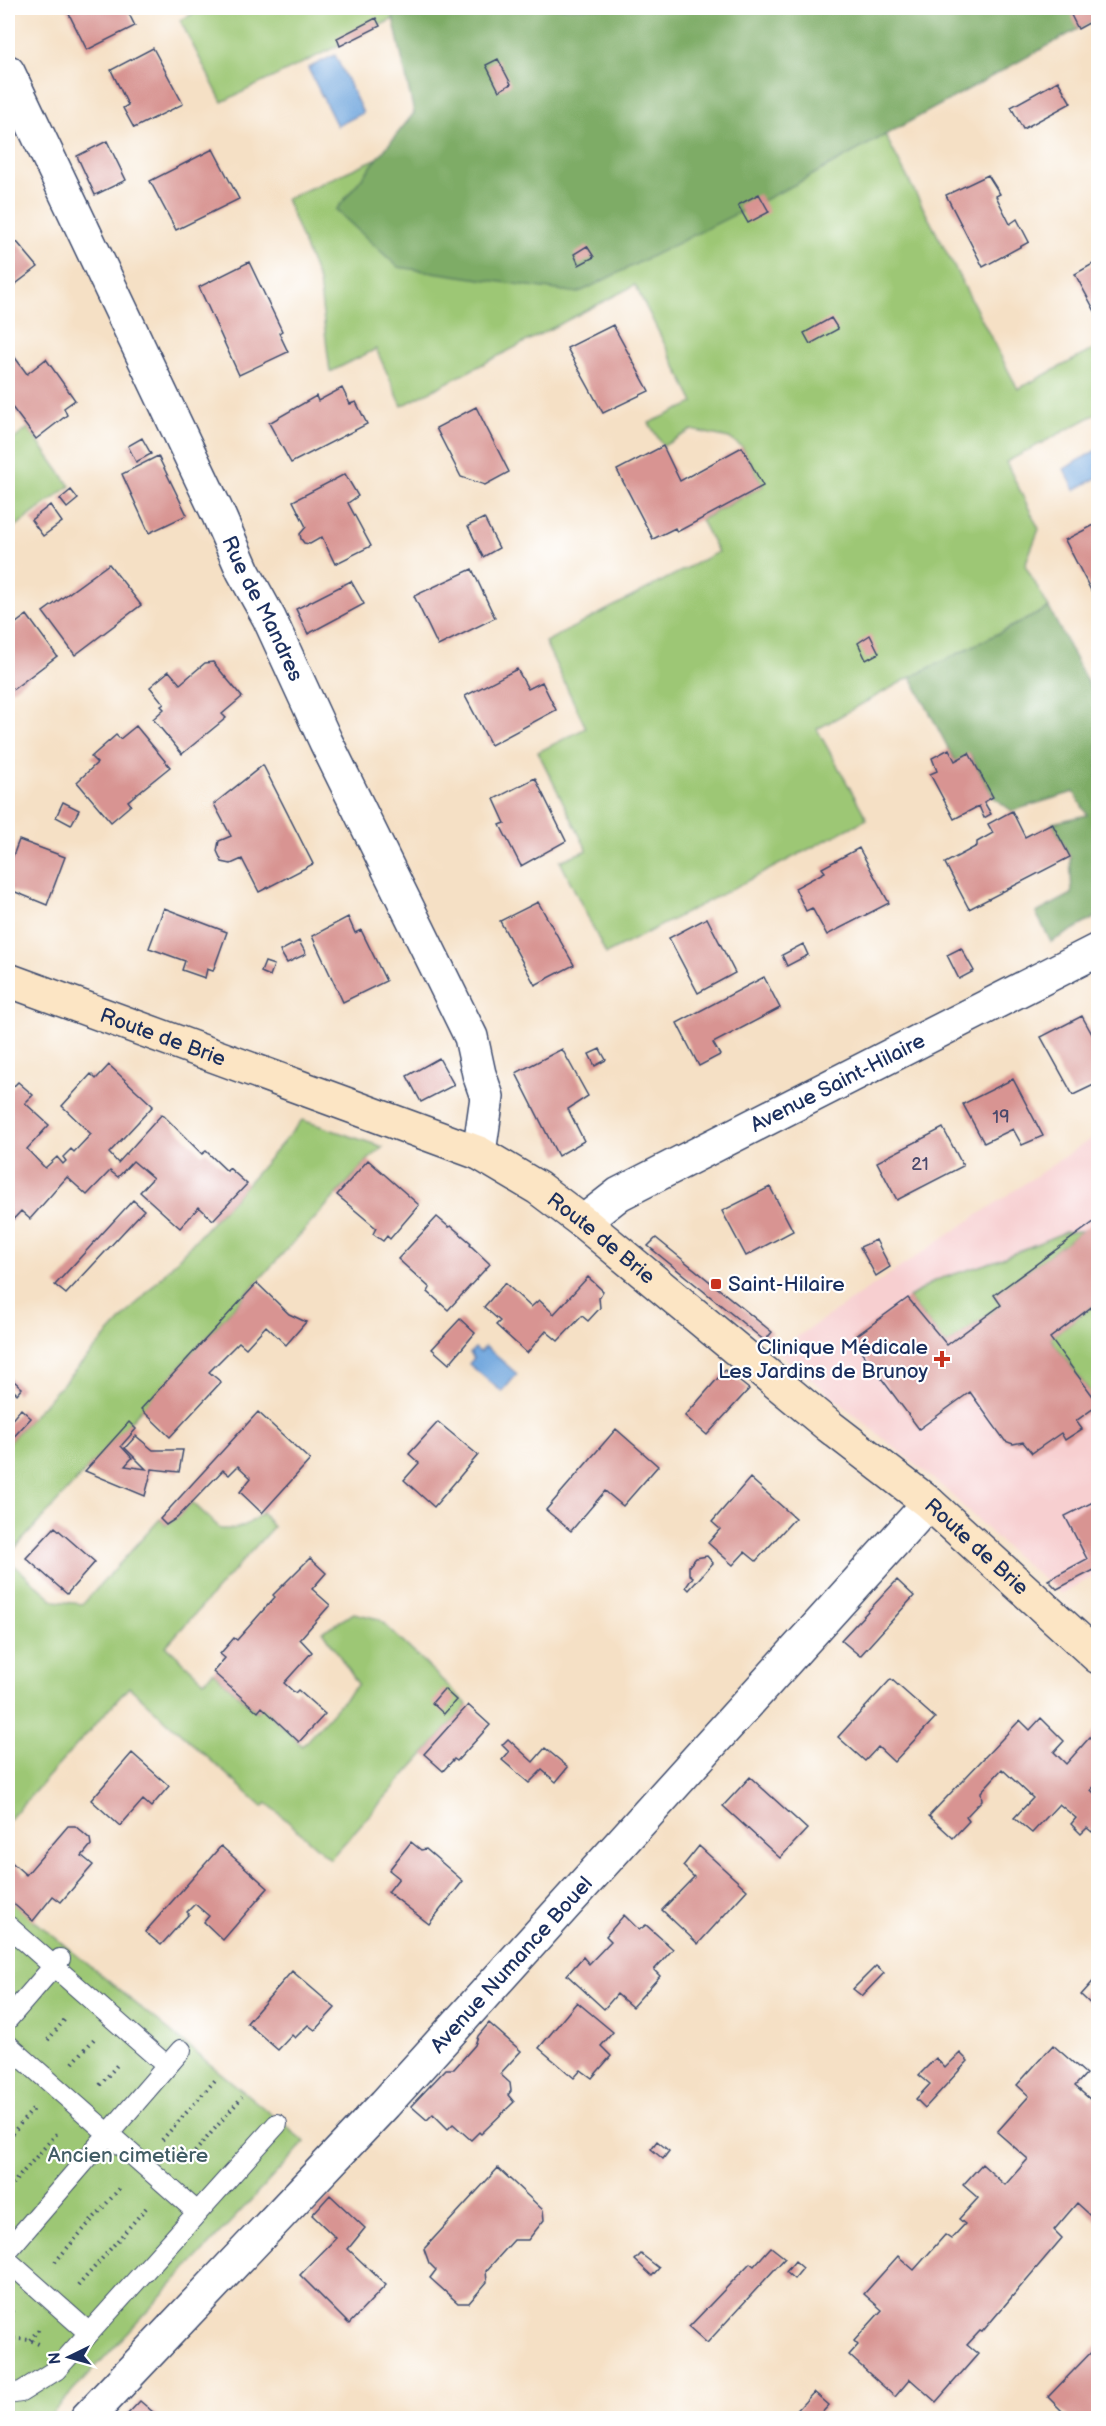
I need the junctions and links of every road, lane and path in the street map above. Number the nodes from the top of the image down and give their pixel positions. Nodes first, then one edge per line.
1 (8, 72) edge
2 (1098, 950) edge
3 (8, 980) edge
4 (479, 1153) junction
5 (583, 1222) junction
6 (929, 1503) junction
7 (1098, 1657) edge
8 (8, 1926) edge
9 (57, 1963) junction
10 (8, 2019) edge
11 (8, 2045) edge
12 (181, 2050) dead end
13 (168, 2066) junction
14 (217, 2078) dead end
15 (1098, 2085) edge
16 (1091, 2093) dead end
17 (242, 2097) dead end
18 (276, 2124) dead end
19 (109, 2134) junction
20 (142, 2163) junction
21 (166, 2185) junction
22 (197, 2212) junction
23 (8, 2250) edge
24 (8, 2261) edge
25 (34, 2285) junction
26 (60, 2306) junction
27 (8, 2316) edge
28 (89, 2333) junction
29 (30, 2340) dead end
30 (8, 2394) edge
31 (87, 2418) edge

1 - 4 street, Rue de Mandres
2 - 5 street, Avenue Saint-Hilaire
3 - 4 street, Route de Brie
4 - 5 street, Route de Brie
5 - 6 street, Route de Brie
6 - 7 street, Route de Brie
6 - 31 street, Avenue Numance Bouel
8 - 9 lane
9 - 10 lane
9 - 13 lane
11 - 19 lane
12 - 13 lane
13 - 19 lane
14 - 20 path
15 - 16 path
17 - 21 path
18 - 22 lane
19 - 20 lane
19 - 23 lane
20 - 21 lane
20 - 25 path
21 - 22 lane
21 - 26 path
22 - 28 lane
24 - 25 lane
25 - 26 lane
25 - 27 path
26 - 28 lane
26 - 29 path
28 - 30 lane

